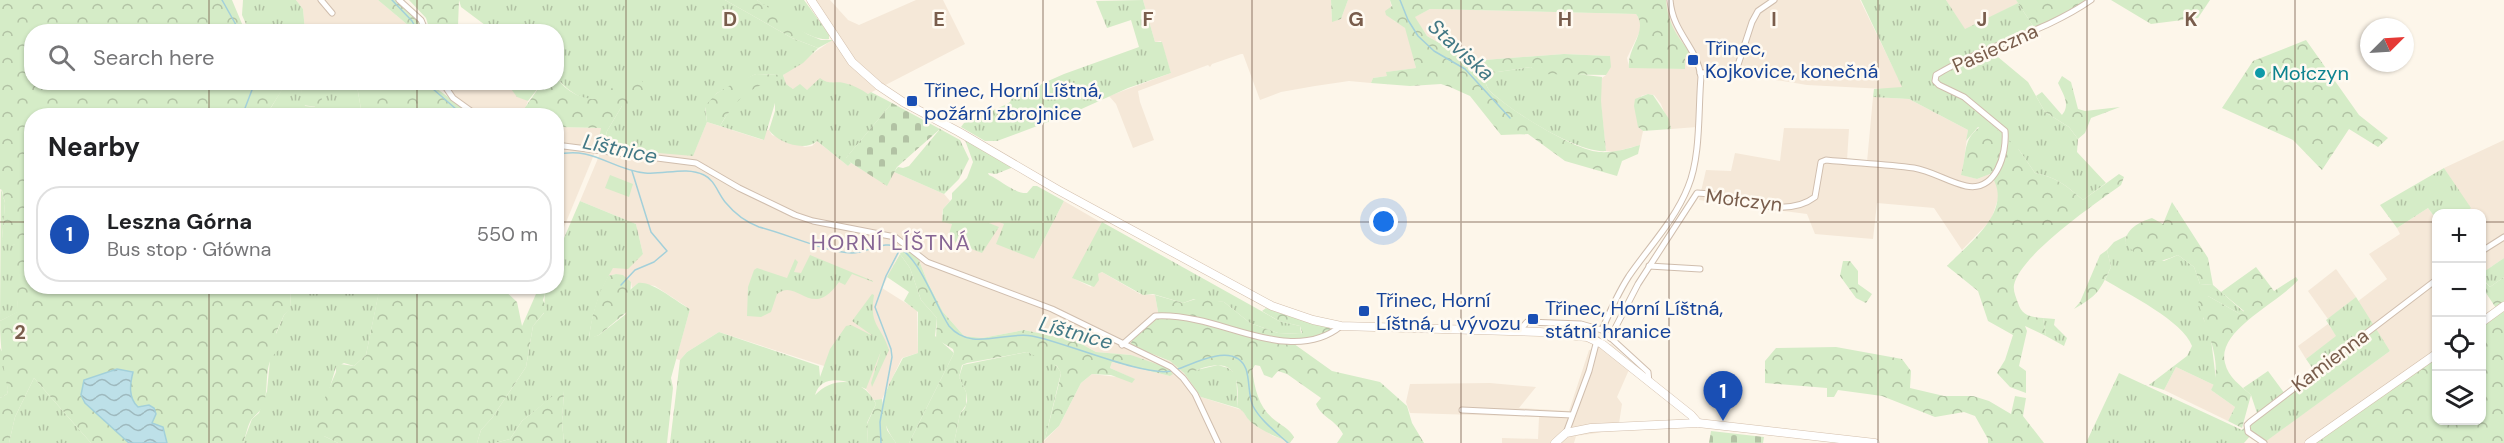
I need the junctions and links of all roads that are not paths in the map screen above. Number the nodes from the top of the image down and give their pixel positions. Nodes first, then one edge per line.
1 (321, 0) edge
2 (399, 0) edge
3 (811, 0) edge
4 (1670, 0) edge
5 (1774, 0) edge
6 (2091, 0) edge
7 (332, 13) dead end
8 (423, 24) edge
9 (1700, 73) junction
10 (448, 90) edge
11 (467, 108) edge
12 (564, 146) edge
13 (1916, 168) joint
14 (2504, 237) edge
15 (2486, 248) edge
16 (1649, 266) junction
17 (1700, 269) dead end
18 (2432, 283) edge
19 (2504, 306) edge
20 (2486, 319) edge
21 (1570, 324) junction
22 (1341, 326) junction
23 (1602, 330) junction
24 (1518, 332) junction
25 (1570, 335) junction
26 (1610, 338) junction
27 (1597, 340) junction
28 (1122, 345) junction
29 (2432, 357) edge
30 (1650, 382) junction
31 (1462, 410) dead end
32 (1572, 416) junction
33 (1698, 423) junction
34 (1566, 433) junction
35 (1218, 443) edge
36 (1555, 443) edge
37 (1875, 443) edge
38 (2264, 443) edge
39 (2309, 443) edge

1 - 7 street
2 - 8 street
3 - 22 street
4 - 9 street
5 - 9 street
6 - 13 street, Pasieczna
9 - 23 street
10 - 11 street
12 - 28 street
13 - 16 street, Mołczyn
14 - 15 street
16 - 17 street
16 - 26 street, Mołczyn
18 - 38 street, Kamienna
19 - 20 street
21 - 23 street
21 - 24 street
21 - 25 street
22 - 24 street
22 - 28 street
23 - 26 street
24 - 25 street
25 - 27 street
26 - 30 street
27 - 30 street
27 - 32 street
28 - 35 street
29 - 39 street
30 - 33 street
31 - 32 street
32 - 34 street
33 - 34 street
33 - 37 street
34 - 36 street

